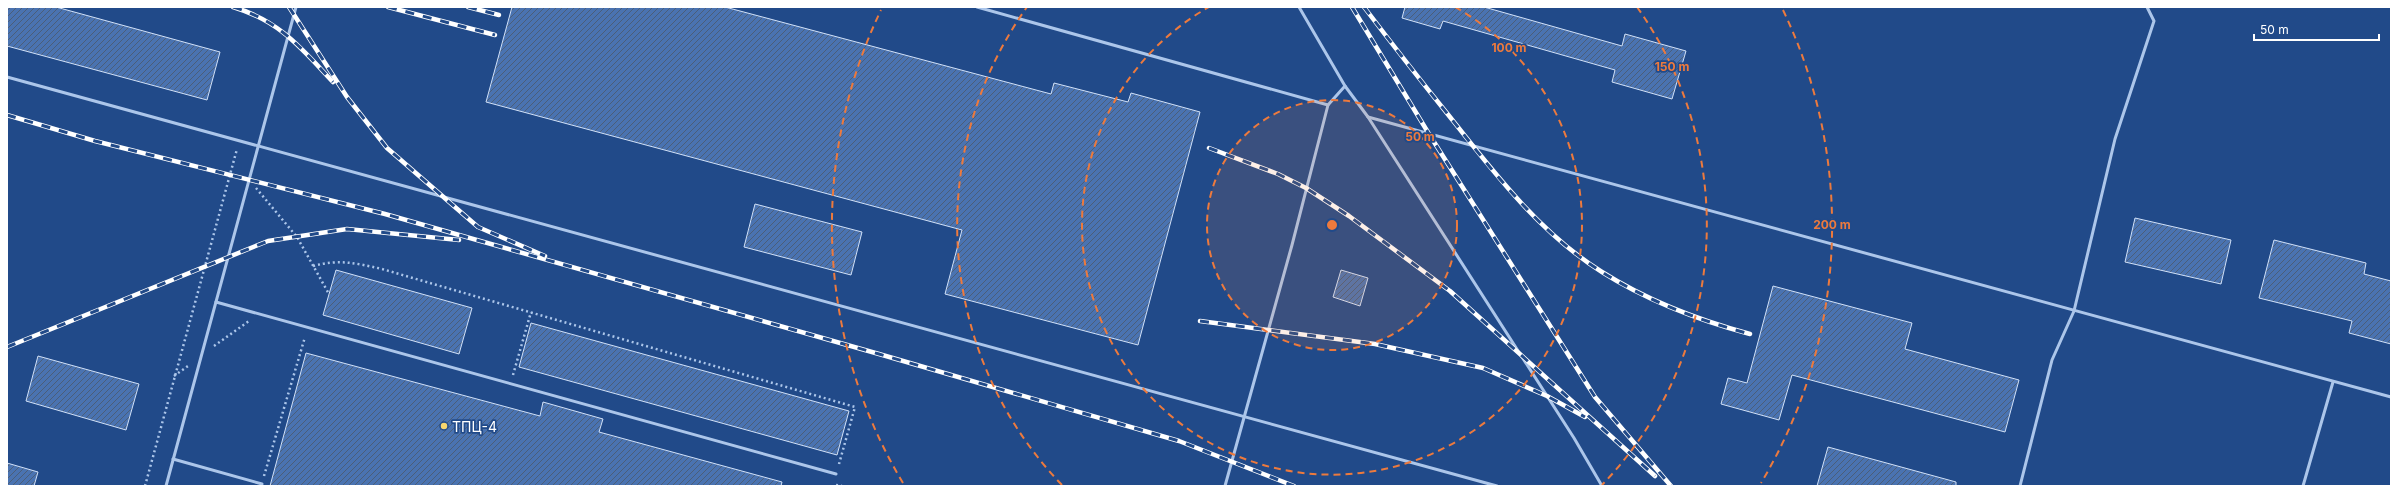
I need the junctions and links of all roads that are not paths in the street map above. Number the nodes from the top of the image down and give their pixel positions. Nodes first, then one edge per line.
1 (296, 7) edge
2 (977, 7) edge
3 (1299, 7) edge
4 (2147, 7) edge
5 (7, 77) edge
6 (1345, 86) junction
7 (1328, 105) junction
8 (1368, 117) junction
9 (257, 146) junction
10 (216, 302) junction
11 (2074, 311) junction
12 (2333, 382) junction
13 (2391, 397) edge
14 (1244, 416) junction
15 (173, 459) junction
16 (836, 474) road end
17 (262, 485) edge
18 (166, 486) edge
19 (1225, 486) edge
20 (1497, 486) edge
21 (1602, 486) edge
22 (2020, 486) edge
23 (2303, 486) edge

1 - 9 lane
2 - 7 lane
3 - 6 lane
4 - 11 lane
5 - 9 lane
6 - 7 lane
6 - 8 lane
7 - 14 lane
8 - 11 lane
8 - 21 lane
9 - 10 lane
9 - 14 lane
10 - 15 lane
10 - 16 lane
11 - 12 lane
11 - 22 lane
12 - 13 lane
12 - 23 lane
14 - 19 lane
14 - 20 lane
15 - 17 lane
15 - 18 lane

